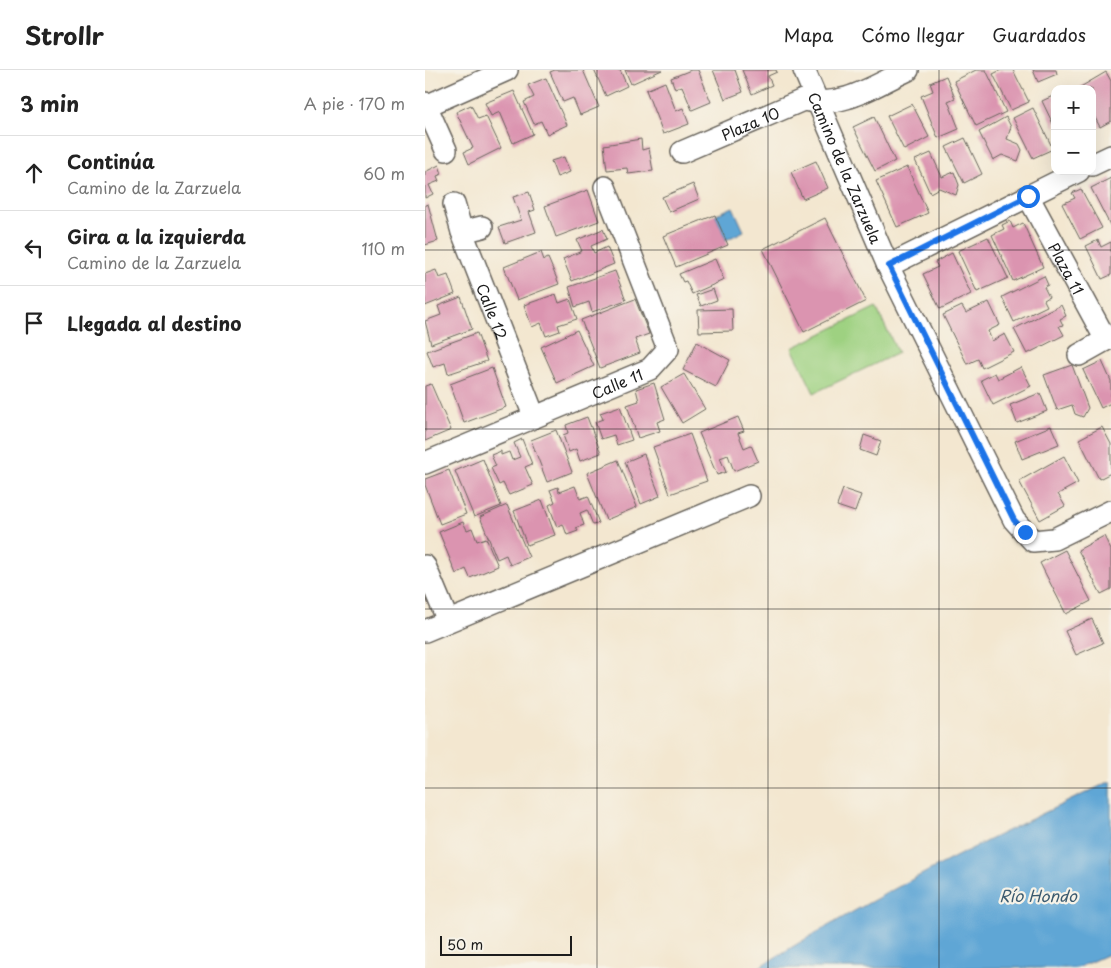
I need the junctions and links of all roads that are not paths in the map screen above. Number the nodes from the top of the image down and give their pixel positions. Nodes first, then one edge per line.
1 (507, 70) edge
2 (804, 70) edge
3 (908, 70) edge
4 (819, 103) junction
5 (426, 104) edge
6 (446, 150) dead end
7 (682, 152) dead end
8 (1111, 156) edge
9 (1096, 163) edge
10 (1071, 175) edge
11 (605, 187) dead end
12 (1028, 196) junction
13 (454, 204) dead end
14 (889, 266) junction
15 (1108, 339) edge
16 (1079, 355) dead end
17 (534, 416) junction
18 (425, 462) edge
19 (749, 496) dead end
20 (1111, 511) edge
21 (425, 566) edge
22 (449, 622) junction
23 (425, 631) edge

1 - 5 street
2 - 4 street, Camino de la Zarzuela
3 - 4 street, Plaza 10
4 - 7 street, Plaza 10
4 - 14 street, Camino de la Zarzuela
5 - 6 street
8 - 9 street
10 - 12 street
11 - 17 street, Calle 11
12 - 14 street
12 - 15 street, Plaza 11
13 - 17 street, Calle 12
14 - 20 street, Camino de la Zarzuela
15 - 16 street, Plaza 11
17 - 18 street, Calle 11
19 - 22 street
21 - 22 street
22 - 23 street

